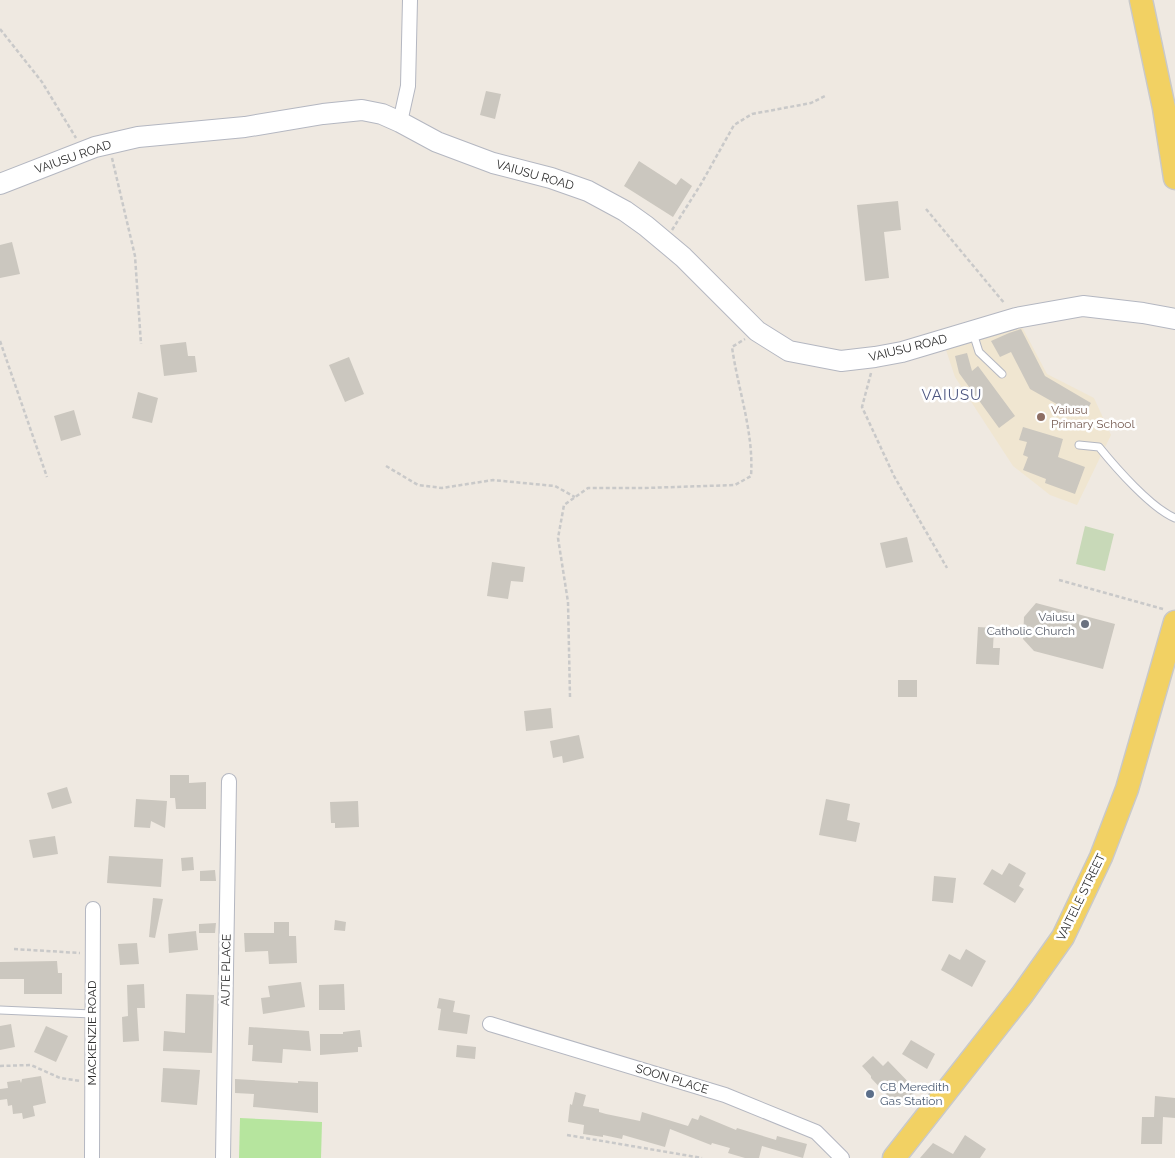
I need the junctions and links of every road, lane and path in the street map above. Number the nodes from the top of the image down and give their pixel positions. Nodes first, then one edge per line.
1 (410, 0) edge
2 (1141, 0) edge
3 (0, 29) edge
4 (825, 96) dead end
5 (1169, 108) edge
6 (400, 122) junction
7 (109, 144) junction
8 (84, 152) junction
9 (1175, 178) edge
10 (0, 184) edge
11 (926, 209) dead end
12 (665, 241) junction
13 (1016, 318) junction
14 (1175, 319) edge
15 (757, 331) junction
16 (972, 331) junction
17 (0, 341) edge
18 (141, 344) dead end
19 (875, 357) junction
20 (1002, 374) dead end
21 (1079, 445) dead end
22 (386, 466) dead end
23 (47, 477) dead end
24 (575, 497) junction
25 (1175, 518) edge
26 (947, 568) dead end
27 (1059, 580) dead end
28 (1171, 616) edge
29 (570, 696) dead end
30 (229, 781) dead end
31 (93, 909) dead end
32 (14, 949) dead end
33 (92, 954) junction
34 (0, 1010) edge
35 (92, 1014) junction
36 (490, 1024) dead end
37 (0, 1066) edge
38 (92, 1083) junction
39 (567, 1136) dead end
40 (92, 1158) edge
41 (223, 1158) edge
42 (702, 1158) edge
43 (842, 1158) edge
44 (894, 1158) edge

1 - 6 street
2 - 5 main road
3 - 8 path
4 - 12 path
5 - 9 main road
6 - 7 street, VAIUSU ROAD
6 - 12 street, VAIUSU ROAD
7 - 8 street, VAIUSU ROAD
7 - 18 path
8 - 10 street, VAIUSU ROAD
11 - 13 path
12 - 15 street, VAIUSU ROAD
13 - 14 street, VAIUSU ROAD
13 - 16 street, VAIUSU ROAD
15 - 19 street, VAIUSU ROAD
15 - 24 path
16 - 19 street, VAIUSU ROAD
16 - 20 lane
17 - 23 path
19 - 26 path
21 - 25 lane
22 - 24 path
24 - 29 path
27 - 28 path
28 - 44 main road, VAITELE STREET
30 - 41 street, AUTE PLACE
31 - 33 street, MACKENZIE ROAD
32 - 33 path
33 - 35 street, MACKENZIE ROAD
34 - 35 lane
35 - 38 street, MACKENZIE ROAD
36 - 43 street, SOON PLACE
37 - 38 path
38 - 40 street, MACKENZIE ROAD
39 - 42 path

